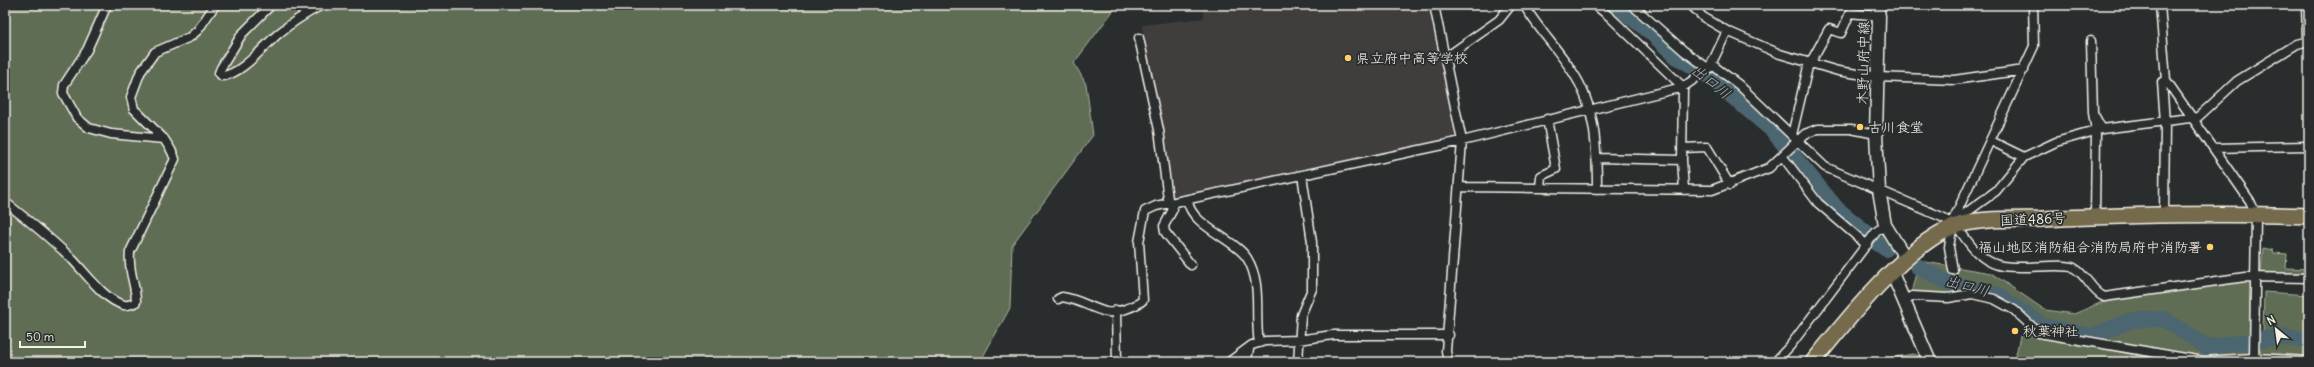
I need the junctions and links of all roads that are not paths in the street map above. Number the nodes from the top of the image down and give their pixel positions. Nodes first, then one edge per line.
1 (107, 5) edge
2 (215, 5) edge
3 (271, 5) edge
4 (322, 5) edge
5 (1434, 5) edge
6 (1511, 5) edge
7 (1524, 5) edge
8 (1595, 5) edge
9 (1632, 5) edge
10 (1691, 5) edge
11 (2033, 5) edge
12 (2160, 5) edge
13 (2308, 5) edge
14 (1878, 10) edge
15 (1728, 31) junction
16 (1139, 38) dead end
17 (2309, 40) edge
18 (2090, 41) dead end
19 (1445, 58) junction
20 (1810, 63) junction
21 (1710, 66) junction
22 (2024, 70) junction
23 (1877, 77) junction
24 (2166, 80) junction
25 (1682, 87) junction
26 (1590, 108) junction
27 (2192, 118) junction
28 (1547, 119) junction
29 (2164, 122) junction
30 (2099, 130) junction
31 (1876, 134) junction
32 (1794, 137) junction
33 (164, 139) junction
34 (1462, 141) junction
35 (1990, 141) junction
36 (2309, 146) edge
37 (1682, 148) junction
38 (2214, 148) junction
39 (1783, 157) junction
40 (2024, 157) junction
41 (1597, 158) junction
42 (1682, 160) junction
43 (1302, 175) junction
44 (1730, 184) junction
45 (1460, 187) junction
46 (1540, 188) junction
47 (1597, 189) junction
48 (1684, 190) junction
49 (1879, 190) junction
50 (1188, 201) junction
51 (5, 202) edge
52 (1172, 204) junction
53 (2256, 214) junction
54 (2164, 216) junction
55 (2309, 216) edge
56 (2095, 217) junction
57 (1954, 226) junction
58 (1880, 229) junction
59 (1867, 245) junction
60 (1906, 259) junction
61 (1191, 265) dead end
62 (1953, 270) dead end
63 (1892, 273) junction
64 (2309, 278) edge
65 (2256, 279) junction
66 (1058, 299) dead end
67 (1904, 300) junction
68 (1116, 310) junction
69 (1449, 335) junction
70 (1298, 340) junction
71 (1259, 343) junction
72 (1248, 348) junction
73 (2254, 358) edge
74 (1117, 362) edge
75 (1229, 362) edge
76 (1246, 362) edge
77 (1298, 362) edge
78 (1448, 362) edge
79 (1775, 362) edge
80 (1813, 362) edge
81 (1930, 362) edge
82 (2309, 362) edge

1 - 33 street
2 - 33 street
3 - 4 street
5 - 19 street
6 - 19 street
7 - 26 street
8 - 25 street
9 - 21 street
10 - 15 street
11 - 22 street
12 - 24 street
13 - 17 main road
14 - 20 street
14 - 23 main road, 木野山府中線
15 - 20 street
15 - 21 street
16 - 52 street
17 - 27 street
18 - 30 street
19 - 34 street
20 - 23 street
20 - 32 street
21 - 25 street
21 - 32 street
22 - 23 street
22 - 35 street
23 - 31 main road, 木野山府中線
24 - 27 street
24 - 29 street
25 - 26 street
25 - 37 street
26 - 28 street
26 - 41 street
27 - 29 street
27 - 38 street
28 - 34 street
28 - 46 street
29 - 30 street
29 - 54 street
30 - 40 street
30 - 56 street
31 - 32 street
31 - 49 main road, 木野山府中線
32 - 39 street
32 - 49 street
33 - 51 street
34 - 43 street
34 - 45 street
35 - 40 street
35 - 57 street
36 - 38 street
37 - 42 street
37 - 44 street
38 - 53 street
39 - 44 street
39 - 59 street
40 - 57 street
41 - 42 street
41 - 47 street
42 - 48 street
43 - 50 street
43 - 70 street
44 - 48 street
45 - 46 street
45 - 69 street
46 - 47 street
47 - 48 street
49 - 57 street
49 - 58 main road, 木野山府中線
50 - 52 street
50 - 71 street
52 - 61 street
52 - 68 street
53 - 54 highway, 国道486号
53 - 55 highway, 国道486号
53 - 65 street
54 - 56 highway, 国道486号
56 - 57 highway, 国道486号
57 - 60 highway, 国道486号
57 - 62 street
57 - 65 street
58 - 59 street
58 - 60 main road, 木野山府中線
59 - 79 street
60 - 63 highway, 国道486号
63 - 67 main road
63 - 80 highway, 国道486号
64 - 65 street
65 - 73 street
66 - 68 street
67 - 73 street
67 - 81 main road
68 - 74 street
69 - 70 street
69 - 78 street
70 - 71 street
70 - 77 street
71 - 72 street
72 - 75 street
72 - 76 street
73 - 82 street

